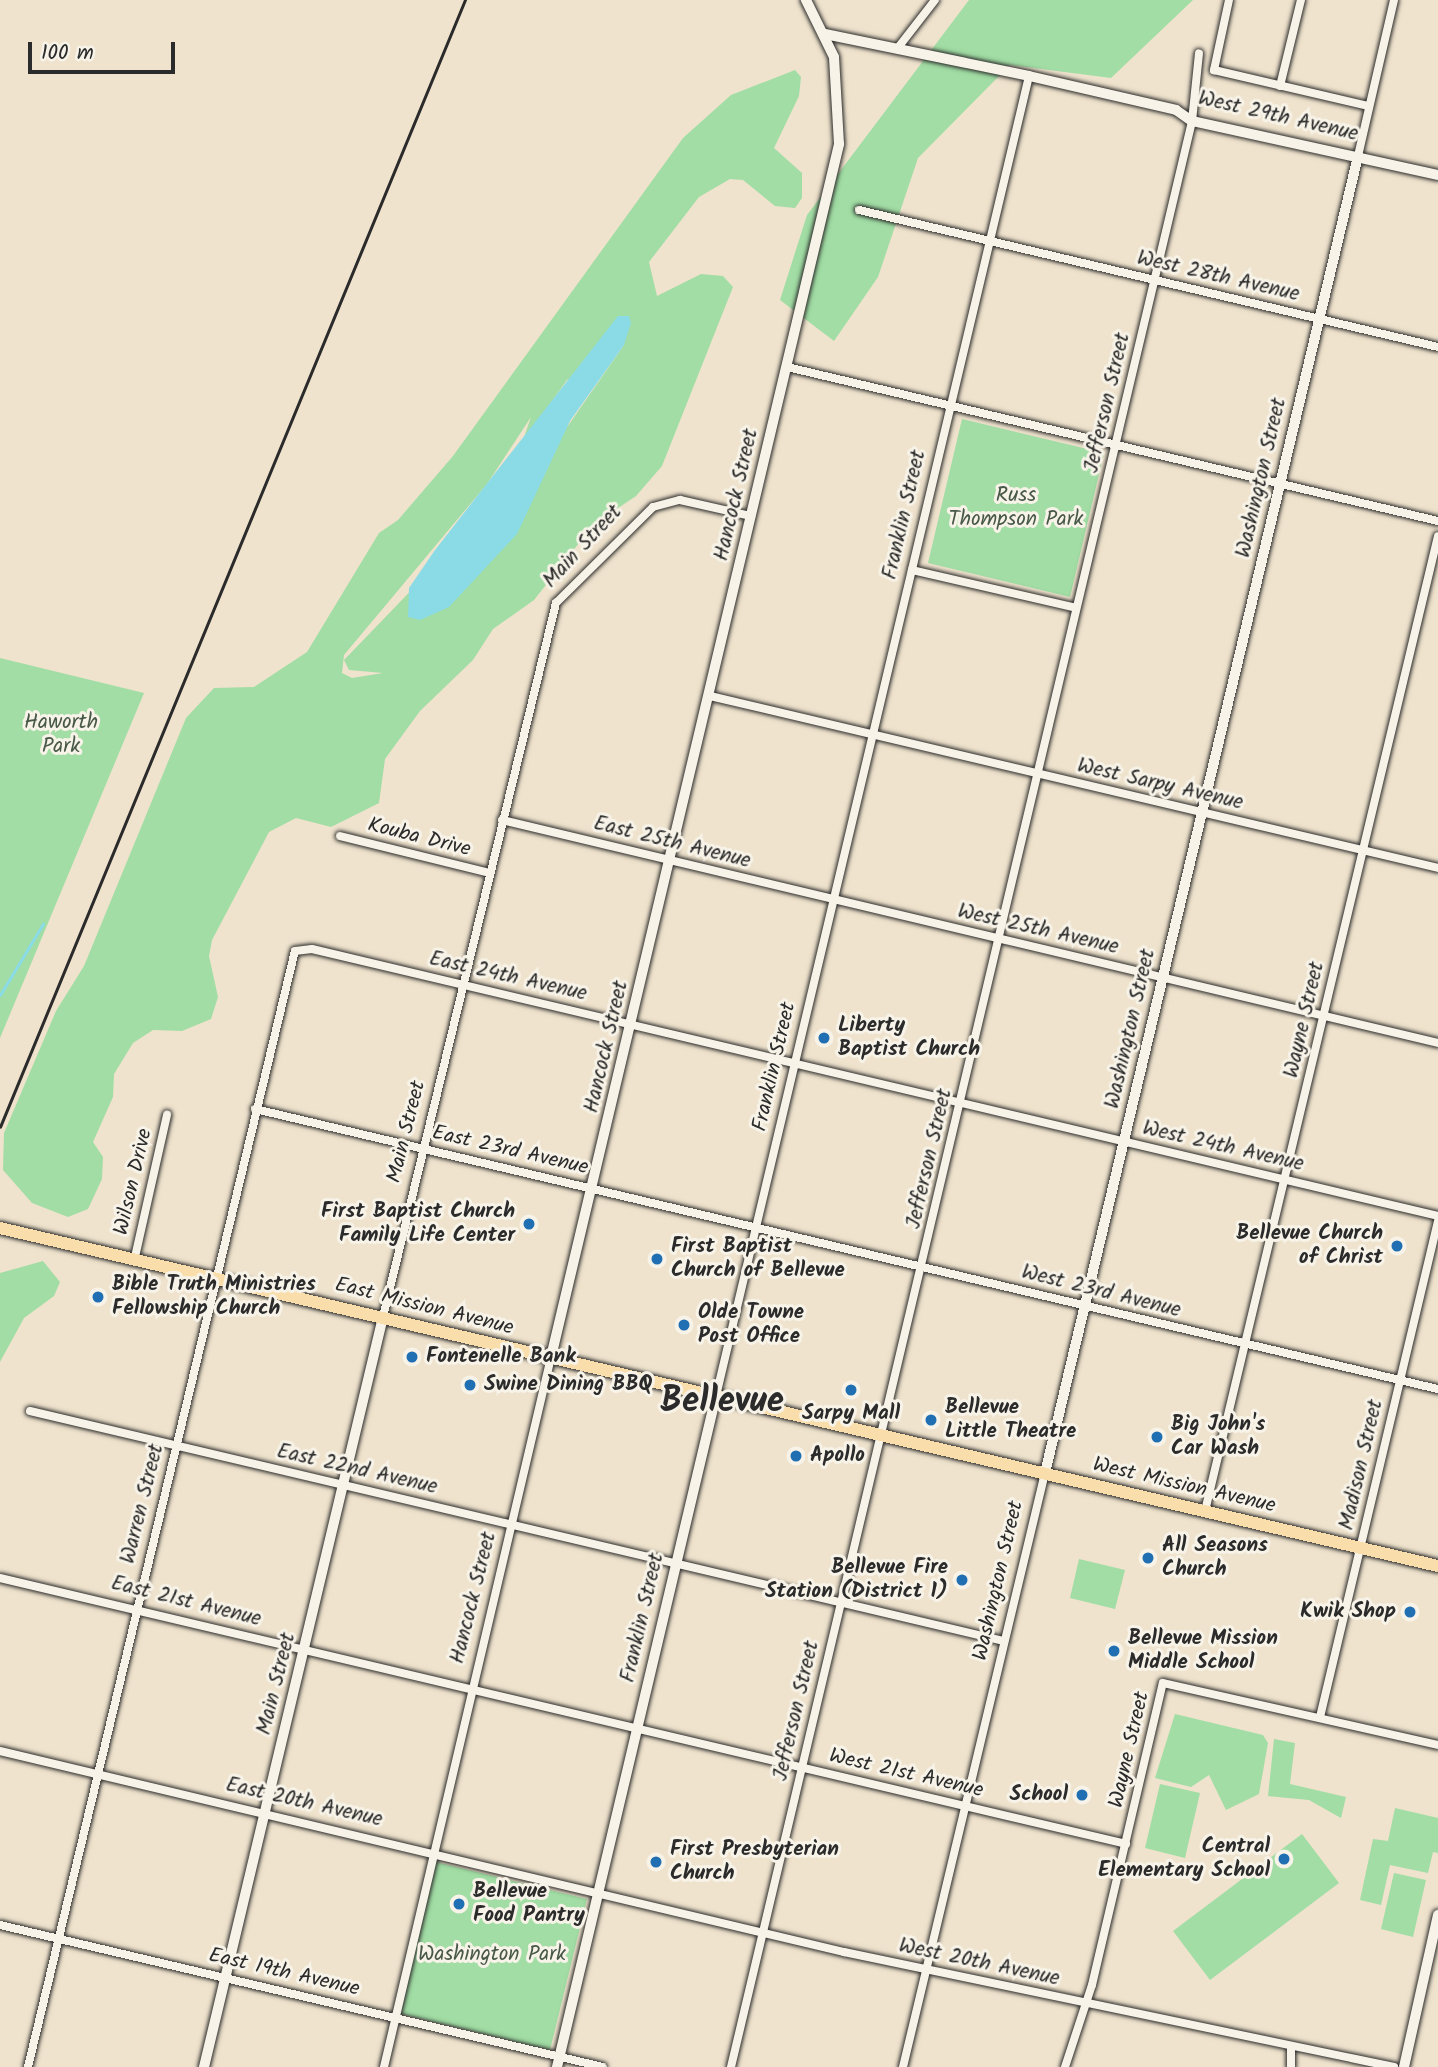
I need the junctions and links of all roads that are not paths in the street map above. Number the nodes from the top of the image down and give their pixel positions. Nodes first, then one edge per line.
1 (806, 0) edge
2 (935, 0) edge
3 (1229, 0) edge
4 (1301, 0) edge
5 (1394, 0) edge
6 (825, 34) junction
7 (897, 49) junction
8 (1199, 53) dead end
9 (1029, 76) junction
10 (1280, 86) junction
11 (1369, 106) junction
12 (1192, 121) junction
13 (1358, 156) junction
14 (1438, 175) edge
15 (859, 210) dead end
16 (990, 242) junction
17 (1155, 279) junction
18 (1320, 319) junction
19 (1438, 347) edge
20 (787, 366) junction
21 (951, 405) junction
22 (1116, 443) junction
23 (1281, 483) junction
24 (751, 516) junction
25 (1438, 521) edge
26 (1438, 536) edge
27 (912, 570) junction
28 (1076, 608) junction
29 (710, 696) junction
30 (873, 735) junction
31 (1038, 774) junction
32 (1202, 813) junction
33 (502, 820) junction
34 (341, 836) dead end
35 (1364, 851) junction
36 (670, 861) junction
37 (1438, 868) edge
38 (489, 873) junction
39 (834, 900) junction
40 (999, 938) junction
41 (295, 951) joint
42 (1163, 978) junction
43 (463, 985) junction
44 (1324, 1016) junction
45 (632, 1024) junction
46 (1438, 1043) edge
47 (796, 1063) junction
48 (961, 1103) junction
49 (255, 1109) junction
50 (167, 1115) dead end
51 (1124, 1142) junction
52 (423, 1148) junction
53 (1285, 1180) junction
54 (593, 1189) junction
55 (1438, 1219) edge
56 (757, 1227) junction
57 (0, 1228) edge
58 (135, 1257) junction
59 (923, 1267) junction
60 (215, 1276) junction
61 (1085, 1306) junction
62 (383, 1317) junction
63 (1245, 1344) junction
64 (551, 1357) junction
65 (1400, 1380) junction
66 (1438, 1389) edge
67 (716, 1396) junction
68 (30, 1411) dead end
69 (882, 1434) junction
70 (175, 1445) junction
71 (1045, 1473) junction
72 (344, 1485) junction
73 (1205, 1511) junction
74 (512, 1524) junction
75 (1360, 1548) junction
76 (676, 1562) junction
77 (1438, 1566) edge
78 (0, 1578) edge
79 (842, 1602) junction
80 (136, 1608) junction
81 (1004, 1641) junction
82 (306, 1650) junction
83 (472, 1689) junction
84 (1321, 1717) junction
85 (637, 1728) junction
86 (1438, 1745) edge
87 (0, 1751) edge
88 (802, 1766) junction
89 (97, 1773) junction
90 (966, 1806) junction
91 (266, 1813) junction
92 (1126, 1844) junction
93 (434, 1852) junction
94 (599, 1891) junction
95 (1438, 1915) edge
96 (0, 1925) edge
97 (763, 1931) junction
98 (59, 1938) junction
99 (926, 1970) junction
100 (225, 1977) junction
101 (1084, 2000) junction
102 (396, 2017) junction
103 (1292, 2046) junction
104 (558, 2062) edge
105 (28, 2067) edge
106 (204, 2067) edge
107 (384, 2067) edge
108 (603, 2067) edge
109 (731, 2067) edge
110 (903, 2067) edge
111 (1065, 2067) edge
112 (1291, 2067) edge
113 (1394, 2067) edge
114 (1404, 2067) edge

1 - 6 street, Hancock Street
2 - 7 street
3 - 10 street
4 - 10 street
5 - 11 street, Washington Street
6 - 7 street, West 29th Avenue
6 - 20 street, Hancock Street
7 - 9 street, West 29th Avenue
8 - 12 street, Jefferson Street
9 - 12 street, West 29th Avenue
9 - 16 street, Franklin Street
10 - 11 street
11 - 13 street, Washington Street
12 - 13 street, West 29th Avenue
12 - 17 street, Jefferson Street
13 - 14 street, West 29th Avenue
13 - 18 street, Washington Street
15 - 16 street, West 28th Avenue
16 - 17 street, West 28th Avenue
16 - 21 street, Franklin Street
17 - 18 street, West 28th Avenue
17 - 22 street, Jefferson Street
18 - 19 street, West 28th Avenue
18 - 23 street, Washington Street
20 - 21 street
20 - 24 street, Hancock Street
21 - 22 street
21 - 27 street, Franklin Street
22 - 23 street
22 - 28 street, Jefferson Street
23 - 25 street
23 - 32 street, Washington Street
24 - 29 street, Hancock Street
24 - 33 street, Main Street
26 - 35 street, Wayne Street
27 - 28 street
27 - 30 street, Franklin Street
28 - 31 street, Jefferson Street
29 - 30 street, West Sarpy Avenue
29 - 36 street, Hancock Street
30 - 31 street, West Sarpy Avenue
30 - 39 street, Franklin Street
31 - 32 street, West Sarpy Avenue
31 - 40 street, Jefferson Street
32 - 35 street, West Sarpy Avenue
32 - 42 street, Washington Street
33 - 36 street, East 25th Avenue
33 - 38 street, Main Street
34 - 38 street, Kouba Drive
35 - 37 street, West Sarpy Avenue
35 - 44 street, Wayne Street
36 - 39 street, East 25th Avenue
36 - 45 street, Hancock Street
38 - 43 street, Main Street
39 - 40 street, West 25th Avenue
39 - 47 street, Franklin Street
40 - 42 street, West 25th Avenue
40 - 48 street, Jefferson Street
41 - 43 street, East 24th Avenue
41 - 49 street, Warren Street
42 - 44 street, West 25th Avenue
42 - 51 street, Washington Street
43 - 45 street, East 24th Avenue
43 - 52 street, Main Street
44 - 46 street, West 25th Avenue
44 - 53 street, Wayne Street
45 - 47 street, East 24th Avenue
45 - 54 street, Hancock Street
47 - 48 street, West 24th Avenue
47 - 56 street, Franklin Street
48 - 51 street, West 24th Avenue
48 - 59 street, Jefferson Street
49 - 52 street, East 23rd Avenue
49 - 60 street, Warren Street
50 - 58 street, Wilson Drive
51 - 53 street, West 24th Avenue
51 - 61 street, Washington Street
52 - 54 street, East 23rd Avenue
52 - 62 street, Main Street
53 - 55 street, West 24th Avenue
53 - 63 street, Wayne Street
54 - 56 street, East 23rd Avenue
54 - 64 street, Hancock Street
55 - 65 street, Madison Street
56 - 59 street, West 23rd Avenue
56 - 67 street, Franklin Street
57 - 58 main road, East Mission Avenue
58 - 60 main road, East Mission Avenue
59 - 61 street, West 23rd Avenue
59 - 69 street, Jefferson Street
60 - 62 main road, East Mission Avenue
60 - 70 street, Warren Street
61 - 63 street, West 23rd Avenue
61 - 71 street, Washington Street
62 - 64 main road, East Mission Avenue
62 - 72 street, Main Street
63 - 65 street, West 23rd Avenue
63 - 73 street, Wayne Street
64 - 67 main road, East Mission Avenue
64 - 74 street, Hancock Street
65 - 66 street, West 23rd Avenue
65 - 75 street, Madison Street
67 - 69 main road, West Mission Avenue
67 - 76 main road, Franklin Street
68 - 70 street, East 22nd Avenue
69 - 71 main road, West Mission Avenue
69 - 79 street, Jefferson Street
70 - 72 street, East 22nd Avenue
70 - 80 street, Warren Street
71 - 73 main road, West Mission Avenue
71 - 81 street, Washington Street
72 - 74 street, East 22nd Avenue
72 - 82 street, Main Street
73 - 75 main road, West Mission Avenue
74 - 76 street, East 22nd Avenue
74 - 83 street, Hancock Street
75 - 77 main road, West Mission Avenue
75 - 84 street, Madison Street
76 - 79 street, East 22nd Avenue
76 - 85 main road, Franklin Street
78 - 80 street, East 21st Avenue
79 - 81 street, East 22nd Avenue
79 - 88 street, Jefferson Street
80 - 82 street, East 21st Avenue
80 - 89 street, Warren Street
81 - 90 street, Washington Street
82 - 83 street, East 21st Avenue
82 - 91 street, Main Street
83 - 85 street, East 21st Avenue
83 - 93 street, Hancock Street
84 - 86 street
84 - 92 street, Wayne Street
85 - 88 street, West 21st Avenue
85 - 94 main road, Franklin Street
87 - 89 street, East 20th Avenue
88 - 90 street, West 21st Avenue
88 - 97 street, Jefferson Street
89 - 91 street, East 20th Avenue
89 - 98 street, Warren Street
90 - 92 street, West 21st Avenue
90 - 99 street, Washington Street
91 - 93 street, East 20th Avenue
91 - 100 street, Main Street
92 - 101 street, Wayne Street
93 - 94 street, East 20th Avenue
93 - 102 street, Hancock Street
94 - 97 street, West 20th Avenue
94 - 104 main road, Franklin Street
95 - 114 street
96 - 98 street, East 19th Avenue
97 - 99 street, West 20th Avenue
97 - 109 street, Jefferson Street
98 - 100 street, East 19th Avenue
98 - 105 street, Warren Street
99 - 101 street, West 20th Avenue
99 - 110 street, Washington Street
100 - 102 street, East 19th Avenue
100 - 106 street, Main Street
101 - 103 street, West 20th Avenue
101 - 111 street, Wayne Street
102 - 104 street, East 19th Avenue
102 - 107 street, Hancock Street
103 - 112 street
103 - 113 street, West 20th Avenue
104 - 108 street, East 19th Avenue

